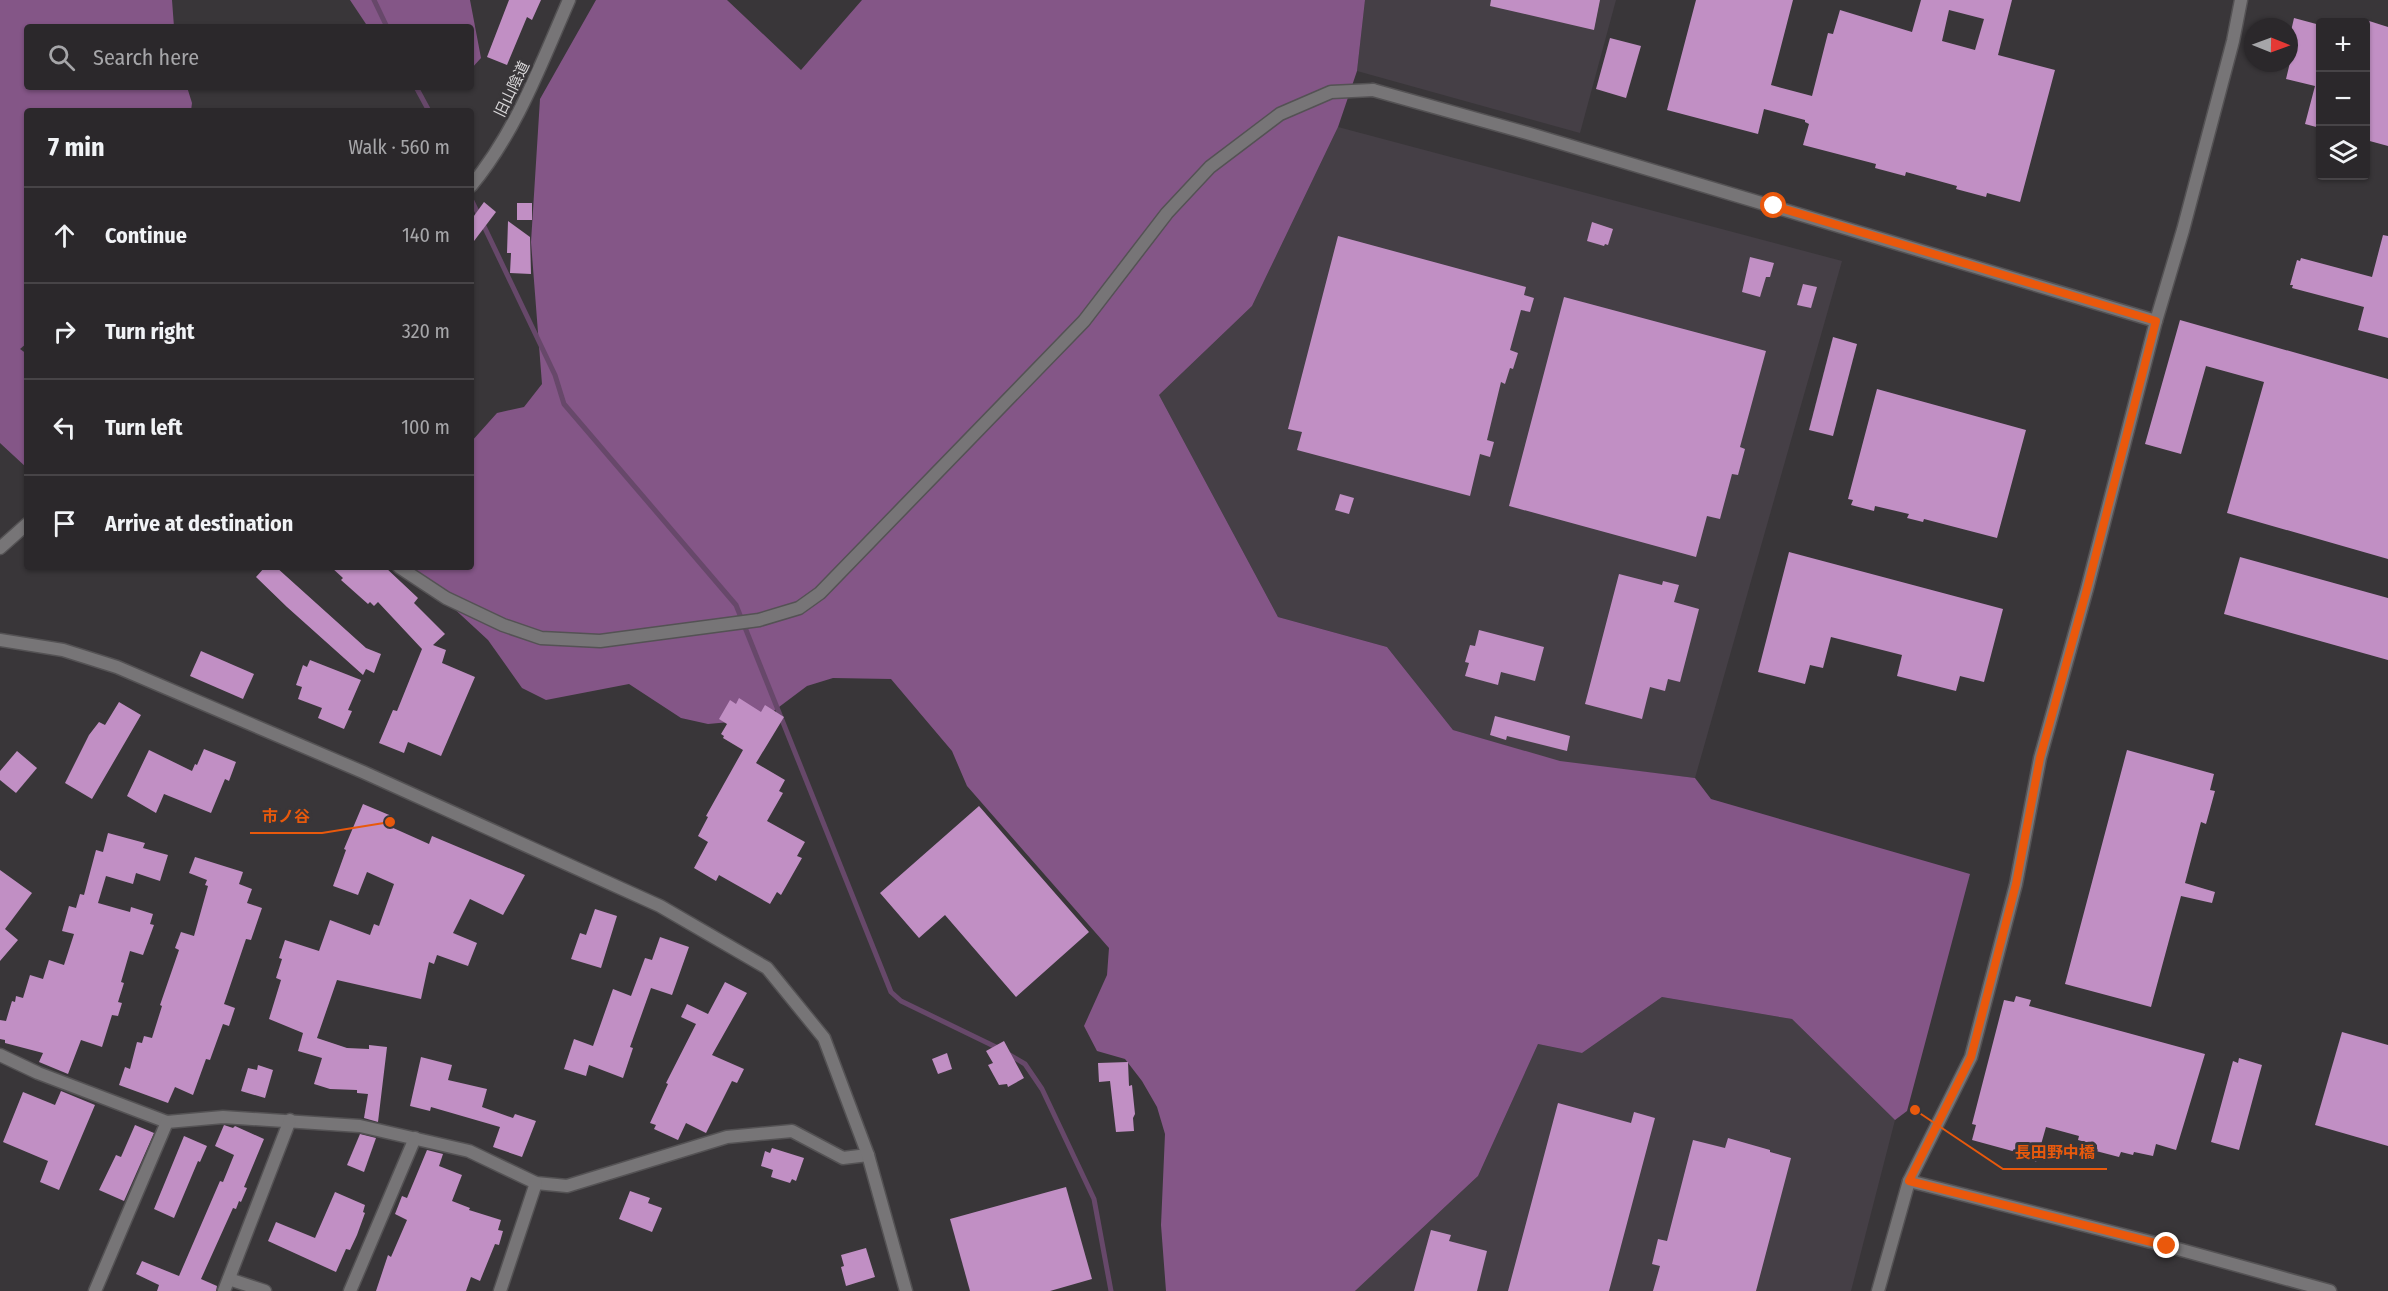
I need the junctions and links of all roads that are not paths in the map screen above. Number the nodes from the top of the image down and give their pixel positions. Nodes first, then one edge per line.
1 (569, 0) edge
2 (2241, 0) edge
3 (474, 182) edge
4 (2156, 321) junction
5 (24, 527) edge
6 (0, 549) edge
7 (404, 570) edge
8 (0, 640) edge
9 (0, 1055) edge
10 (290, 1120) junction
11 (167, 1122) junction
12 (415, 1138) junction
13 (868, 1155) junction
14 (1909, 1181) junction
15 (536, 1183) junction
16 (229, 1279) junction
17 (95, 1291) edge
18 (224, 1291) edge
19 (265, 1291) edge
20 (350, 1291) edge
21 (500, 1291) edge
22 (906, 1291) edge
23 (1878, 1291) edge
24 (2330, 1291) edge

1 - 3 street, 旧山陰道
2 - 4 street
4 - 7 street
4 - 14 street
5 - 6 street
8 - 13 street
9 - 11 street
10 - 11 street
10 - 12 street
10 - 16 street
11 - 17 street
12 - 15 street
12 - 20 street
13 - 15 street
13 - 22 street
14 - 23 street
14 - 24 street
15 - 21 street
16 - 18 street
16 - 19 street

